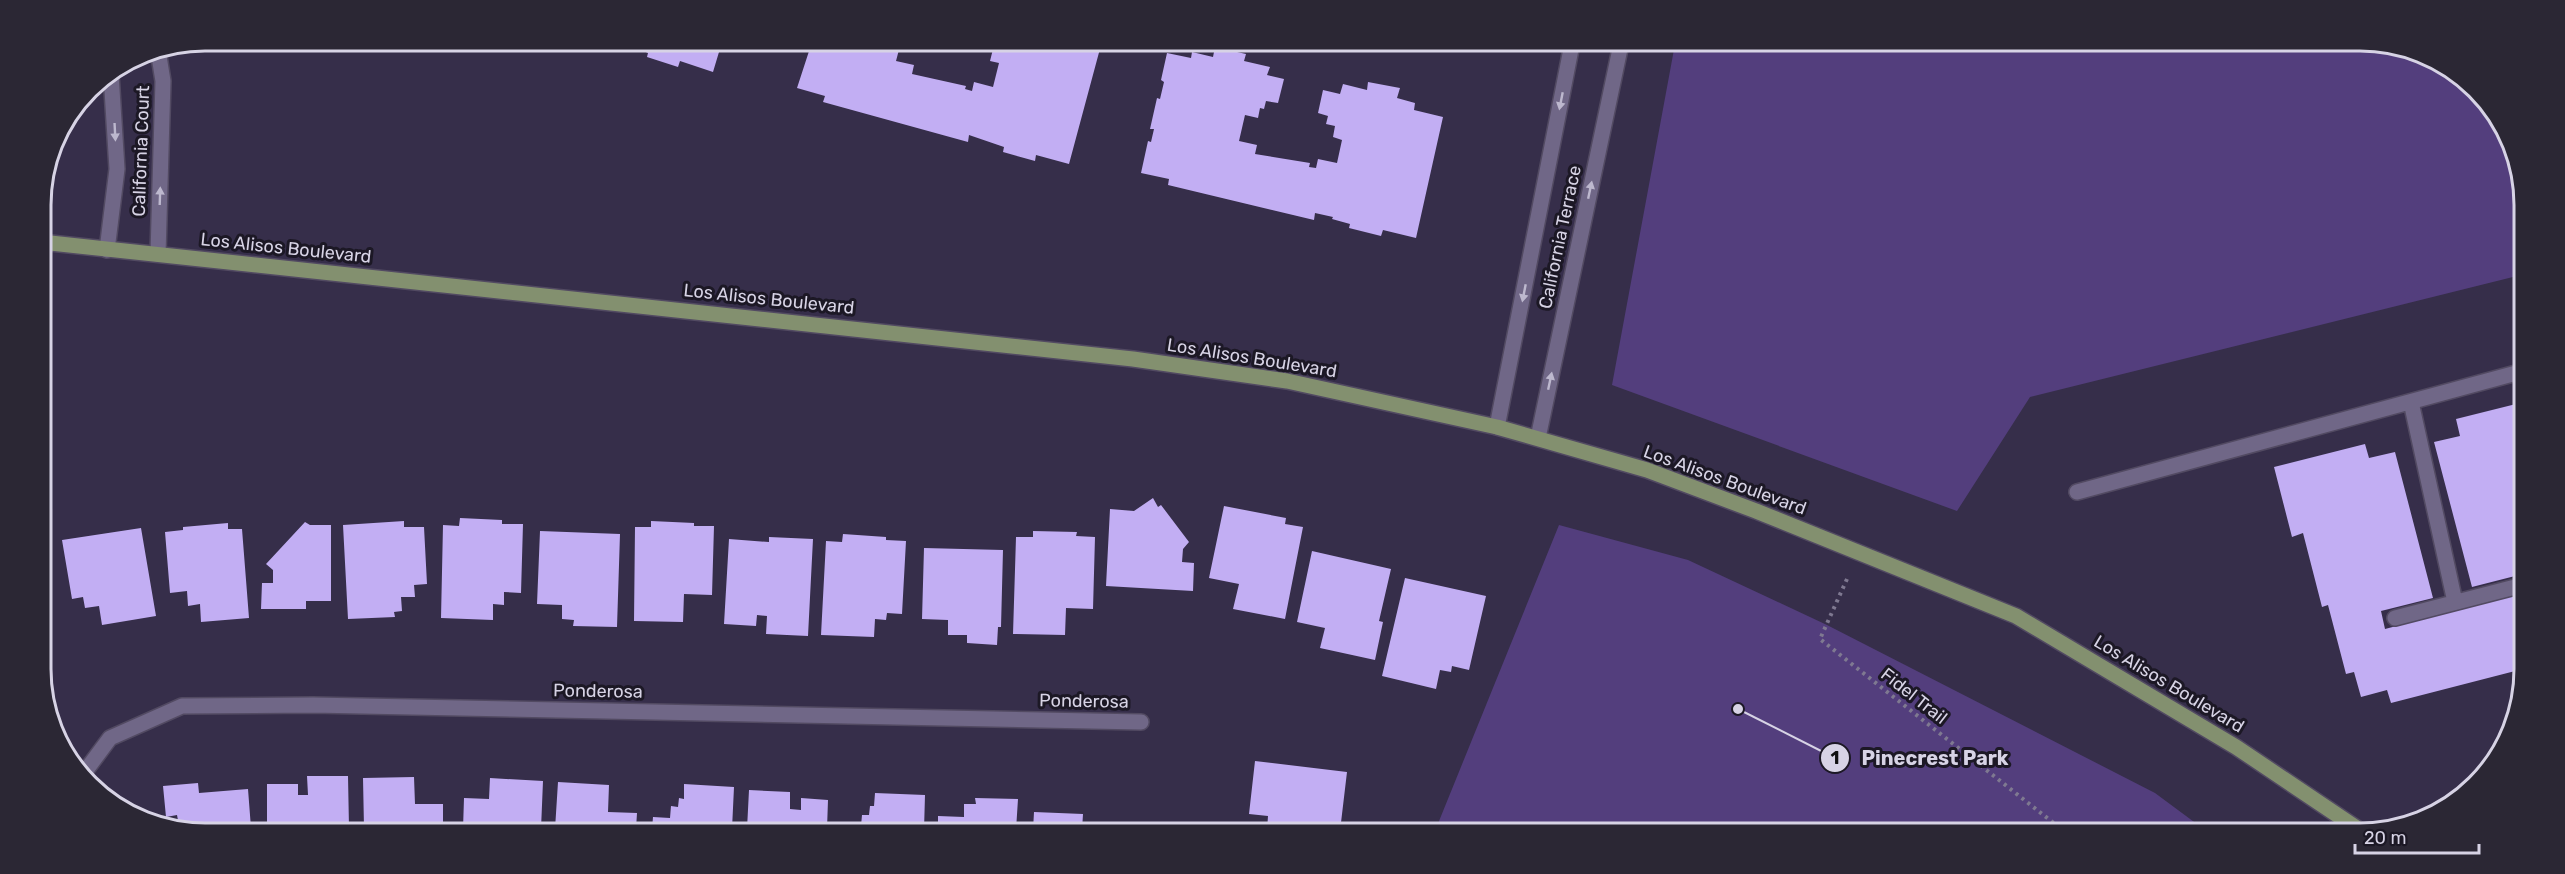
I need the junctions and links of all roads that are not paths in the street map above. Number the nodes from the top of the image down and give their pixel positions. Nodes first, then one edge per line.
1 (1571, 51) edge
2 (1619, 51) edge
3 (159, 58) edge
4 (112, 83) edge
5 (51, 243) edge
6 (107, 250) junction
7 (158, 254) junction
8 (2514, 374) edge
9 (2411, 402) junction
10 (1497, 427) junction
11 (1538, 438) junction
12 (2077, 492) dead end
13 (2514, 587) edge
14 (2455, 602) junction
15 (2395, 618) dead end
16 (1141, 722) dead end
17 (88, 768) edge
18 (2349, 823) edge

1 -> 10 street, California Terrace
11 -> 2 street, California Terrace
7 -> 3 street, California Court
4 -> 6 street, California Court
5 - 6 main road, Los Alisos Boulevard
6 - 7 main road, Los Alisos Boulevard
7 - 10 main road, Los Alisos Boulevard
8 - 9 street
9 - 12 street
9 - 14 street
10 - 11 main road, Los Alisos Boulevard
11 - 18 main road, Los Alisos Boulevard
13 - 14 street
14 - 15 street
16 - 17 street, Ponderosa

